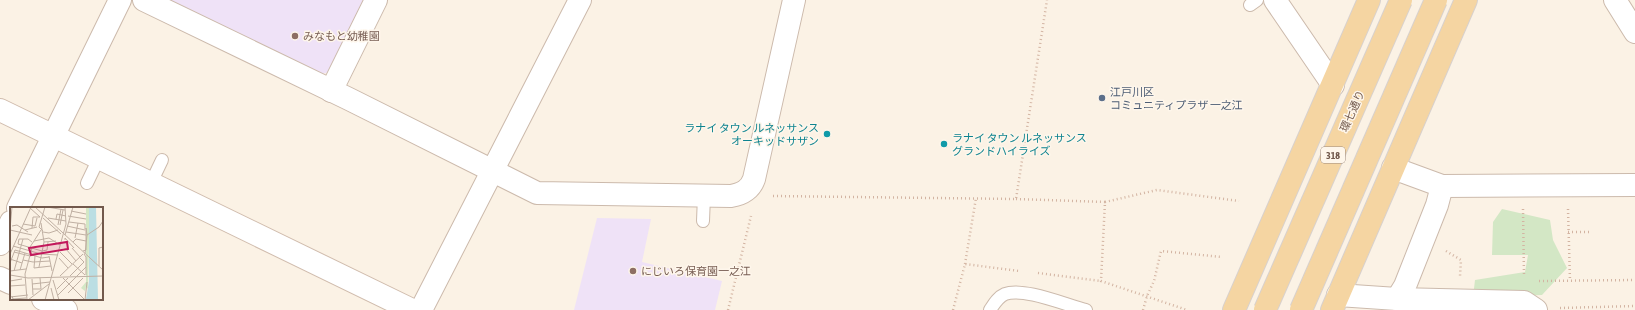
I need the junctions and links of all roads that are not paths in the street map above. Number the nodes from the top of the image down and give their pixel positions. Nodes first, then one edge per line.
1 (120, 0) edge
2 (144, 0) edge
3 (376, 0) edge
4 (580, 0) edge
5 (794, 0) edge
6 (1275, 0) edge
7 (1369, 0) edge
8 (1400, 0) edge
9 (1436, 0) edge
10 (1466, 0) edge
11 (1615, 0) edge
12 (1635, 32) edge
13 (1333, 85) junction
14 (331, 91) junction
15 (0, 110) edge
16 (53, 136) junction
17 (99, 158) junction
18 (162, 160) dead end
19 (1393, 168) junction
20 (494, 171) junction
21 (87, 183) dead end
22 (151, 183) junction
23 (1635, 185) edge
24 (1442, 186) junction
25 (704, 196) junction
26 (18, 207) edge
27 (703, 221) dead end
28 (10, 224) edge
29 (0, 244) edge
30 (0, 278) edge
31 (10, 283) edge
32 (1397, 299) junction
33 (45, 300) edge
34 (1335, 302) edge
35 (1532, 307) edge
36 (66, 310) edge
37 (412, 310) edge
38 (421, 310) edge
39 (990, 310) edge
40 (1086, 310) edge
41 (1234, 310) edge
42 (1265, 310) edge
43 (1301, 310) edge

1 - 16 street
2 - 14 street
3 - 14 street
4 - 20 street
5 - 25 street
6 - 13 street
7 - 13 main road
8 - 42 main road, 環七通り / 318, bridge
9 - 43 main road, bridge
10 - 19 main road
11 - 12 street
13 - 41 main road
14 - 20 street
15 - 16 street
16 - 17 street
16 - 26 street
17 - 21 lane
17 - 22 street
18 - 22 lane
19 - 24 street
19 - 34 main road
20 - 25 street
20 - 38 street
22 - 37 street
23 - 24 street
24 - 32 street
25 - 27 lane
28 - 29 street
30 - 31 street
32 - 34 street
32 - 35 street
33 - 36 street
39 - 40 lane

